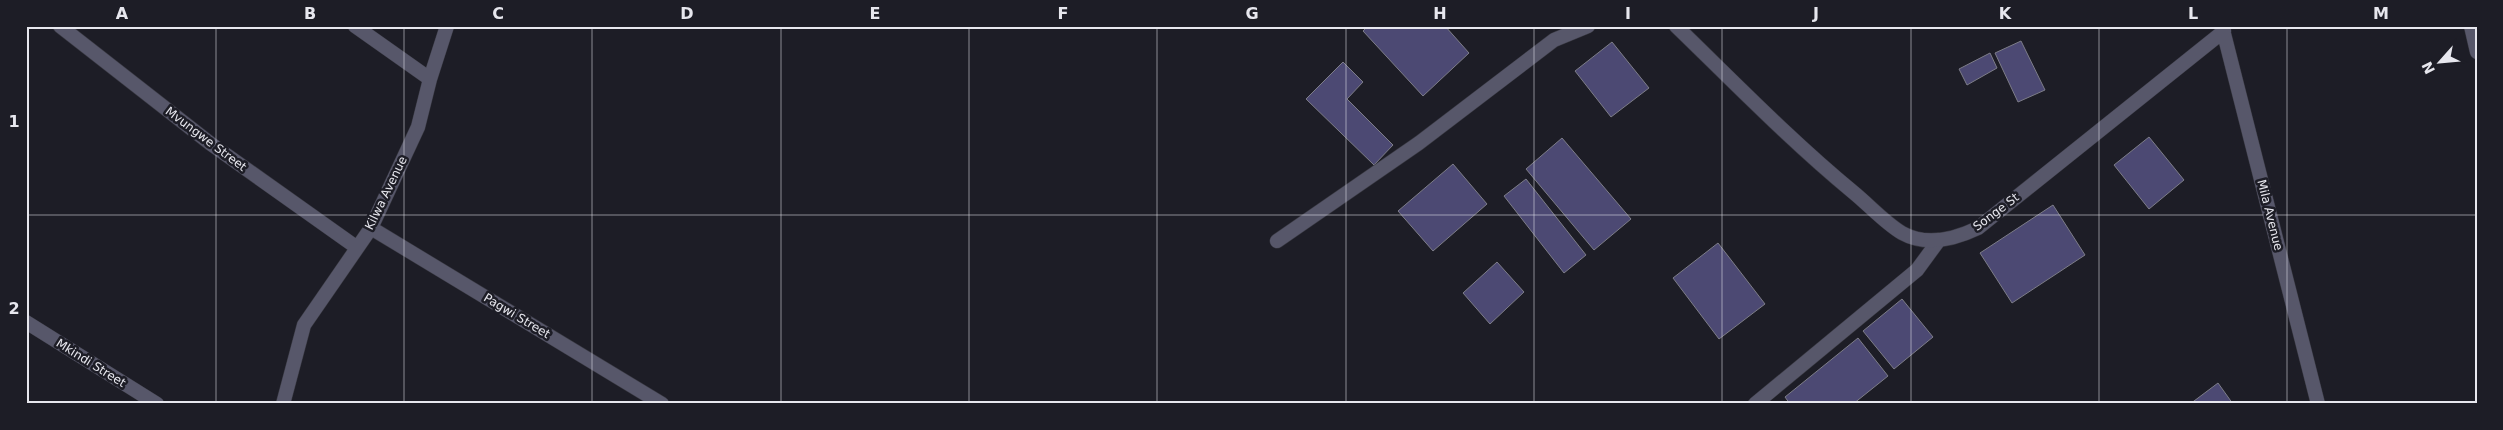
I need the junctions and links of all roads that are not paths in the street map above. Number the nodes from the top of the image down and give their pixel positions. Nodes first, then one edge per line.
1 (60, 26) edge
2 (355, 26) edge
3 (447, 26) edge
4 (1588, 26) edge
5 (1676, 26) edge
6 (2470, 26) edge
7 (2223, 29) edge
8 (2477, 52) edge
9 (430, 79) junction
10 (371, 228) junction
11 (1939, 240) junction
12 (1277, 242) dead end
13 (356, 247) junction
14 (26, 322) edge
15 (157, 404) edge
16 (282, 404) edge
17 (662, 404) edge
18 (1755, 404) edge
19 (2318, 404) edge

1 - 13 street, Mvungwe Street
2 - 9 street
3 - 9 street, Kilwa Avenue
4 - 12 street
5 - 11 street, Songe St
6 - 8 street
7 - 11 street, Songe St
7 - 19 street, Mila Avenue
9 - 10 street, Kilwa Avenue
10 - 13 street, Kilwa Avenue
10 - 17 street, Pagwi Street
11 - 18 street
13 - 16 street, Kilwa Avenue
14 - 15 street, Mkindi Street

